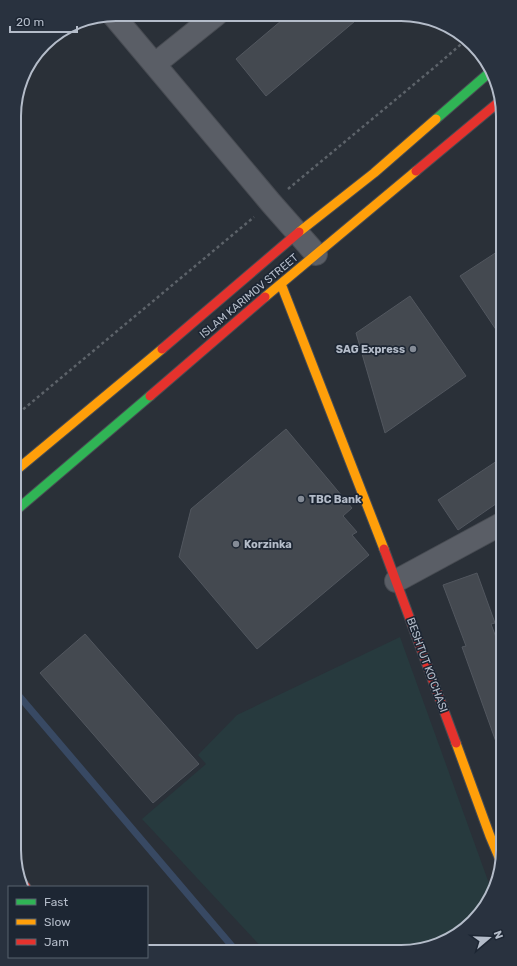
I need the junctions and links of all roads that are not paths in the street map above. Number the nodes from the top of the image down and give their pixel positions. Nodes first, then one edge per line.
1 (119, 21) edge
2 (209, 21) edge
3 (155, 64) junction
4 (486, 75) edge
5 (495, 105) edge
6 (297, 233) junction
7 (316, 254) junction
8 (281, 284) junction
9 (21, 466) edge
10 (21, 506) edge
11 (496, 527) edge
12 (396, 581) junction
13 (496, 850) edge

1 - 3 street
2 - 3 street
3 - 6 street
4 - 6 main road, ISLAM KARIMOV STREET
5 - 7 main road, ISLAM KARIMOV STREET
6 - 7 street
6 - 9 main road, ISLAM KARIMOV STREET
7 - 8 main road, ISLAM KARIMOV STREET
8 - 10 main road, ISLAM KARIMOV STREET
8 - 12 main road, BESHTUT KO'CHASI
11 - 12 street
12 - 13 main road, BESHTUT KO'CHASI

